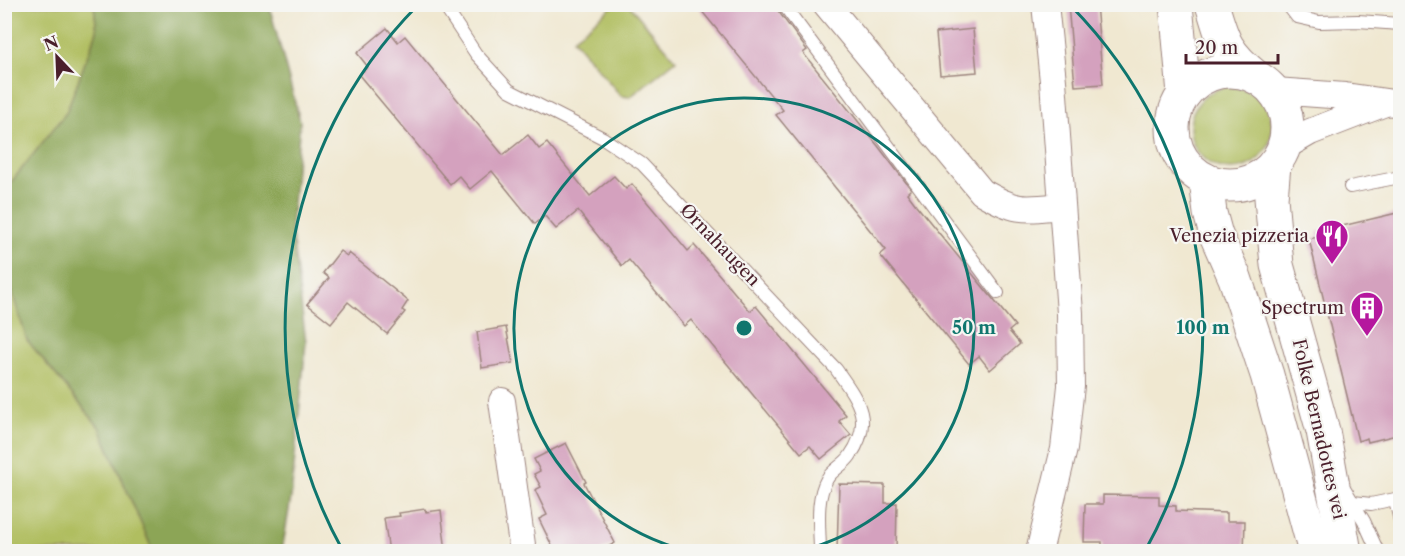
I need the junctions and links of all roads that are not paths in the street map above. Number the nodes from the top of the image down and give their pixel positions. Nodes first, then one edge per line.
1 (443, 4) edge
2 (783, 4) edge
3 (826, 4) edge
4 (1045, 4) edge
5 (1176, 4) edge
6 (1212, 4) edge
7 (1287, 4) edge
8 (1401, 24) edge
9 (1265, 84) junction
10 (1184, 94) junction
11 (1394, 103) edge
12 (1279, 156) junction
13 (1401, 177) edge
14 (1206, 180) junction
15 (1350, 188) dead end
16 (1061, 206) junction
17 (998, 293) dead end
18 (502, 401) dead end
19 (1330, 464) junction
20 (1398, 499) edge
21 (1353, 502) junction
22 (1401, 522) edge
23 (523, 552) edge
24 (820, 552) edge
25 (1039, 552) edge
26 (1315, 552) edge
27 (1345, 552) edge
28 (1378, 552) edge

1 - 24 lane, Ørnahaugen
2 - 17 lane
3 - 16 street
4 - 16 street
5 - 10 main road
6 - 9 main road
7 - 8 lane
9 - 10 main road
9 - 11 street
9 - 12 main road
10 - 14 main road
11 - 12 street
12 - 14 main road
12 - 19 main road, Folke Bernadottes vei
13 - 15 lane
14 - 26 main road, Folke Bernadottes vei
16 - 25 street
18 - 23 street
19 - 21 lane
19 - 27 main road, Folke Bernadottes vei
20 - 21 lane
20 - 22 lane
21 - 28 lane

